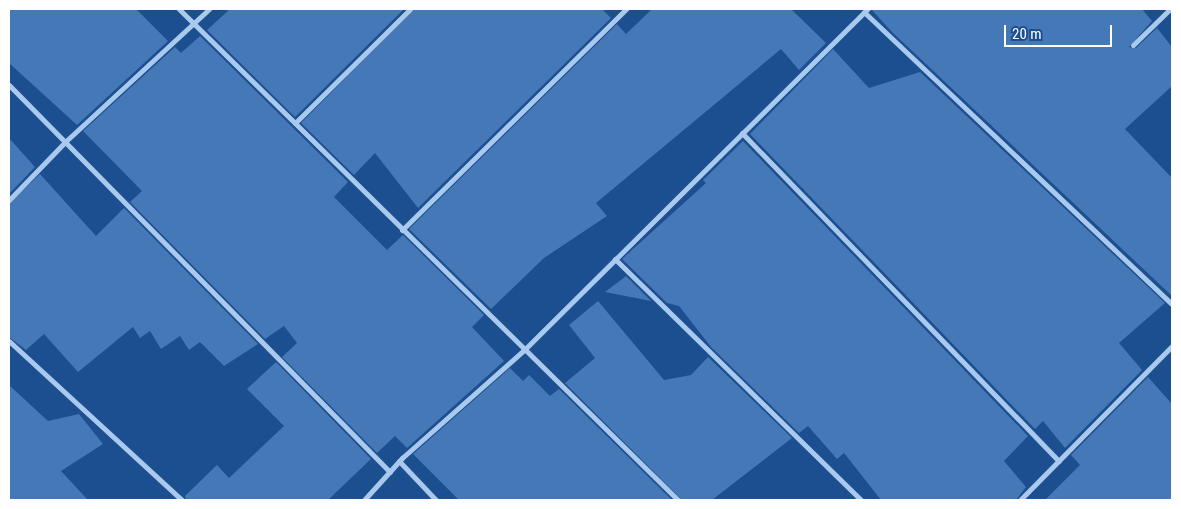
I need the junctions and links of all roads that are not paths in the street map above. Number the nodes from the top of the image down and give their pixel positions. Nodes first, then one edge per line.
1 (179, 9) edge
2 (209, 9) edge
3 (410, 9) edge
4 (626, 9) edge
5 (1170, 9) edge
6 (866, 10) edge
7 (194, 24) junction
8 (1133, 45) dead end
9 (9, 85) edge
10 (294, 123) junction
11 (742, 133) junction
12 (66, 141) junction
13 (9, 200) edge
14 (402, 230) junction
15 (615, 259) junction
16 (1172, 304) edge
17 (9, 341) edge
18 (1172, 349) edge
19 (524, 350) junction
20 (399, 461) junction
21 (1059, 461) junction
22 (390, 472) junction
23 (182, 500) edge
24 (364, 500) edge
25 (436, 500) edge
26 (678, 500) edge
27 (861, 500) edge
28 (1020, 500) edge

1 - 7 street
2 - 7 street
3 - 10 street
4 - 14 street
5 - 8 street
6 - 11 street
6 - 16 street
7 - 10 street
7 - 12 street
9 - 12 street
10 - 14 street
11 - 15 street
11 - 21 street
12 - 13 street
12 - 22 street
14 - 19 street
15 - 19 street
15 - 27 street
17 - 23 street
18 - 21 street
19 - 20 street
19 - 26 street
20 - 22 street
20 - 25 street
21 - 28 street
22 - 24 street

